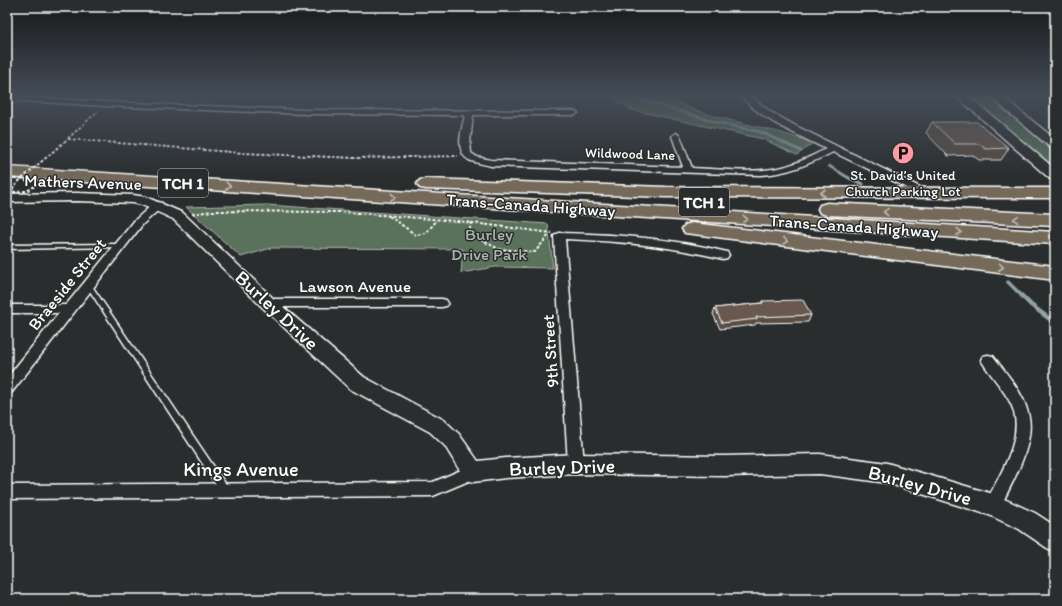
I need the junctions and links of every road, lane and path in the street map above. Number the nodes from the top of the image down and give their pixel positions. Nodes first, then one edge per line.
1 (85, 123) edge
2 (468, 123) edge
3 (783, 123) edge
4 (993, 123) edge
5 (1028, 123) edge
6 (676, 136) dead end
7 (68, 139) junction
8 (1055, 145) edge
9 (832, 149) junction
10 (468, 156) junction
11 (7, 162) edge
12 (689, 170) junction
13 (7, 172) edge
14 (1053, 174) edge
15 (25, 181) dead end
16 (353, 181) junction
17 (891, 185) junction
18 (923, 192) junction
19 (1046, 193) edge
20 (7, 198) edge
21 (427, 199) junction
22 (1055, 200) edge
23 (158, 205) junction
24 (178, 216) junction
25 (389, 216) junction
26 (438, 220) junction
27 (1055, 220) edge
28 (471, 222) junction
29 (555, 234) junction
30 (1055, 238) edge
31 (119, 246) junction
32 (7, 247) edge
33 (723, 255) dead end
34 (1055, 273) edge
35 (88, 284) junction
36 (268, 303) junction
37 (442, 303) dead end
38 (7, 309) edge
39 (68, 309) junction
40 (988, 360) dead end
41 (7, 387) edge
42 (576, 464) junction
43 (473, 472) junction
44 (224, 490) junction
45 (7, 492) edge
46 (993, 505) junction
47 (1055, 540) edge

1 - 7 path
2 - 10 street
3 - 9 street
4 - 14 street
5 - 8 street
6 - 12 street
7 - 10 path
7 - 15 path, bridge
9 - 12 street, Wildwood Lane
9 - 17 street
10 - 12 street, Wildwood Lane
11 - 16 highway, Trans-Canada Highway / TCH 1
13 -> 21 highway, Trans-Canada Highway / TCH 1
14 - 19 street
17 -> 16 highway
27 -> 16 highway, Trans-Canada Highway / TCH 1
17 - 18 highway
18 - 19 highway
18 - 22 highway
20 - 23 street, Mathers Avenue
21 -> 30 highway, Trans-Canada Highway / TCH 1
21 -> 34 highway
23 - 24 street, Burley Drive
23 - 31 street, Braeside Street
24 - 25 path
24 - 36 street, Burley Drive
25 - 26 path
25 - 26 path
26 - 28 path
28 - 29 path
28 - 29 path
29 - 33 street
29 - 42 street, 9th Street
31 - 32 lane
31 - 35 street, Braeside Street
35 - 39 street, Braeside Street
35 - 44 lane
36 - 37 street, Lawson Avenue
36 - 43 street, Burley Drive
38 - 39 street
39 - 41 street, Braeside Street
40 - 46 street
42 - 43 street, Burley Drive
42 - 46 street, Burley Drive
43 - 44 street, Kings Avenue
44 - 45 street, Kings Avenue
46 - 47 street, Burley Drive

